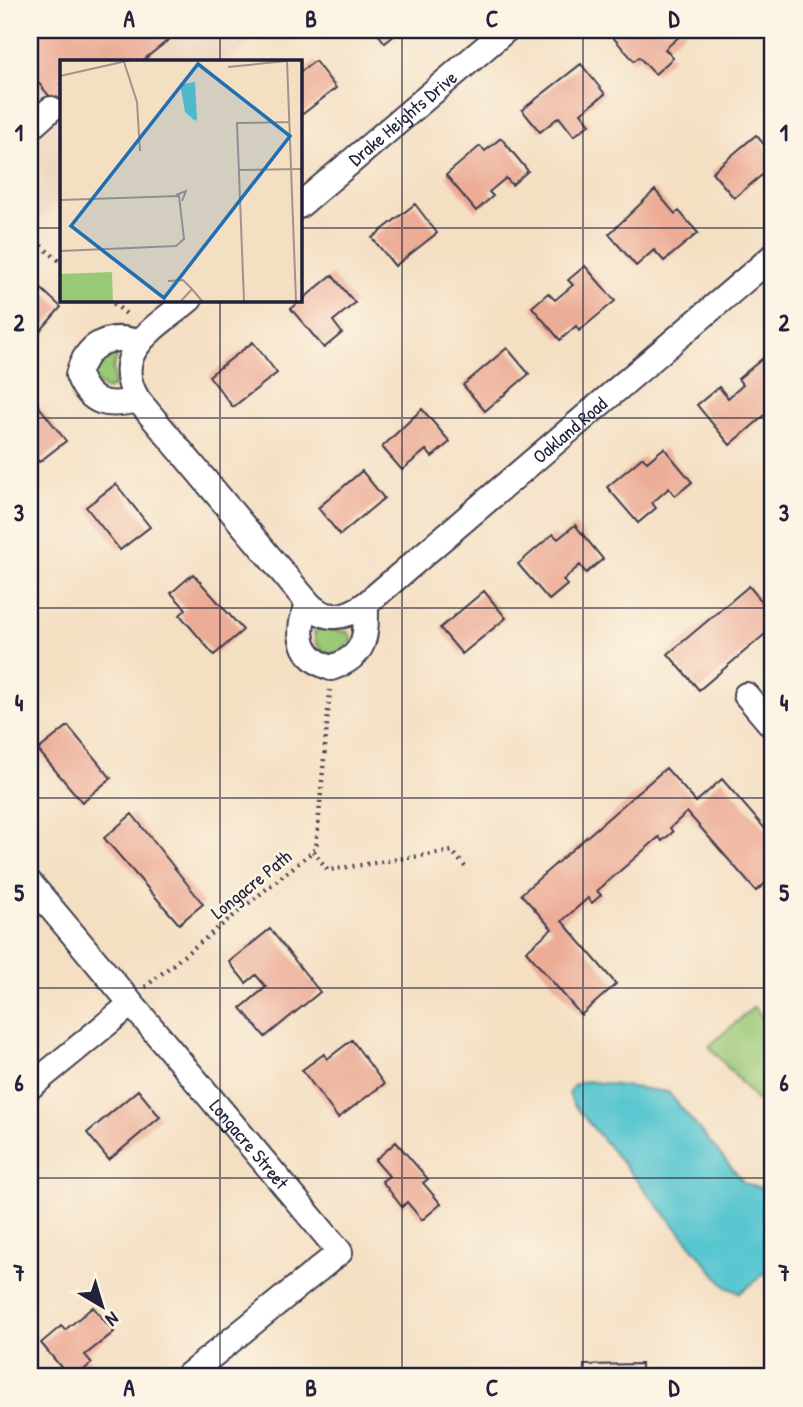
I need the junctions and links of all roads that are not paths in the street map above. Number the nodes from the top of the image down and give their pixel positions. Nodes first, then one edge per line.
1 (506, 30) edge
2 (51, 109) dead end
3 (30, 128) edge
4 (301, 204) edge
5 (773, 256) edge
6 (188, 301) edge
7 (139, 344) junction
8 (138, 400) junction
9 (309, 604) junction
10 (366, 604) junction
11 (746, 695) dead end
12 (773, 727) edge
13 (30, 883) edge
14 (131, 1004) junction
15 (30, 1087) edge
16 (186, 1377) edge

1 - 4 street, Drake Heights Drive
2 - 3 street
5 - 10 street, Oakland Road
6 - 7 street
7 - 8 street, Oakland Road
7 - 8 street
8 - 9 street, Oakland Road
9 - 10 street, Oakland Road
9 - 10 street
11 - 12 street
13 - 14 street, Longacre Street
14 - 15 street
14 - 16 street, Longacre Street

